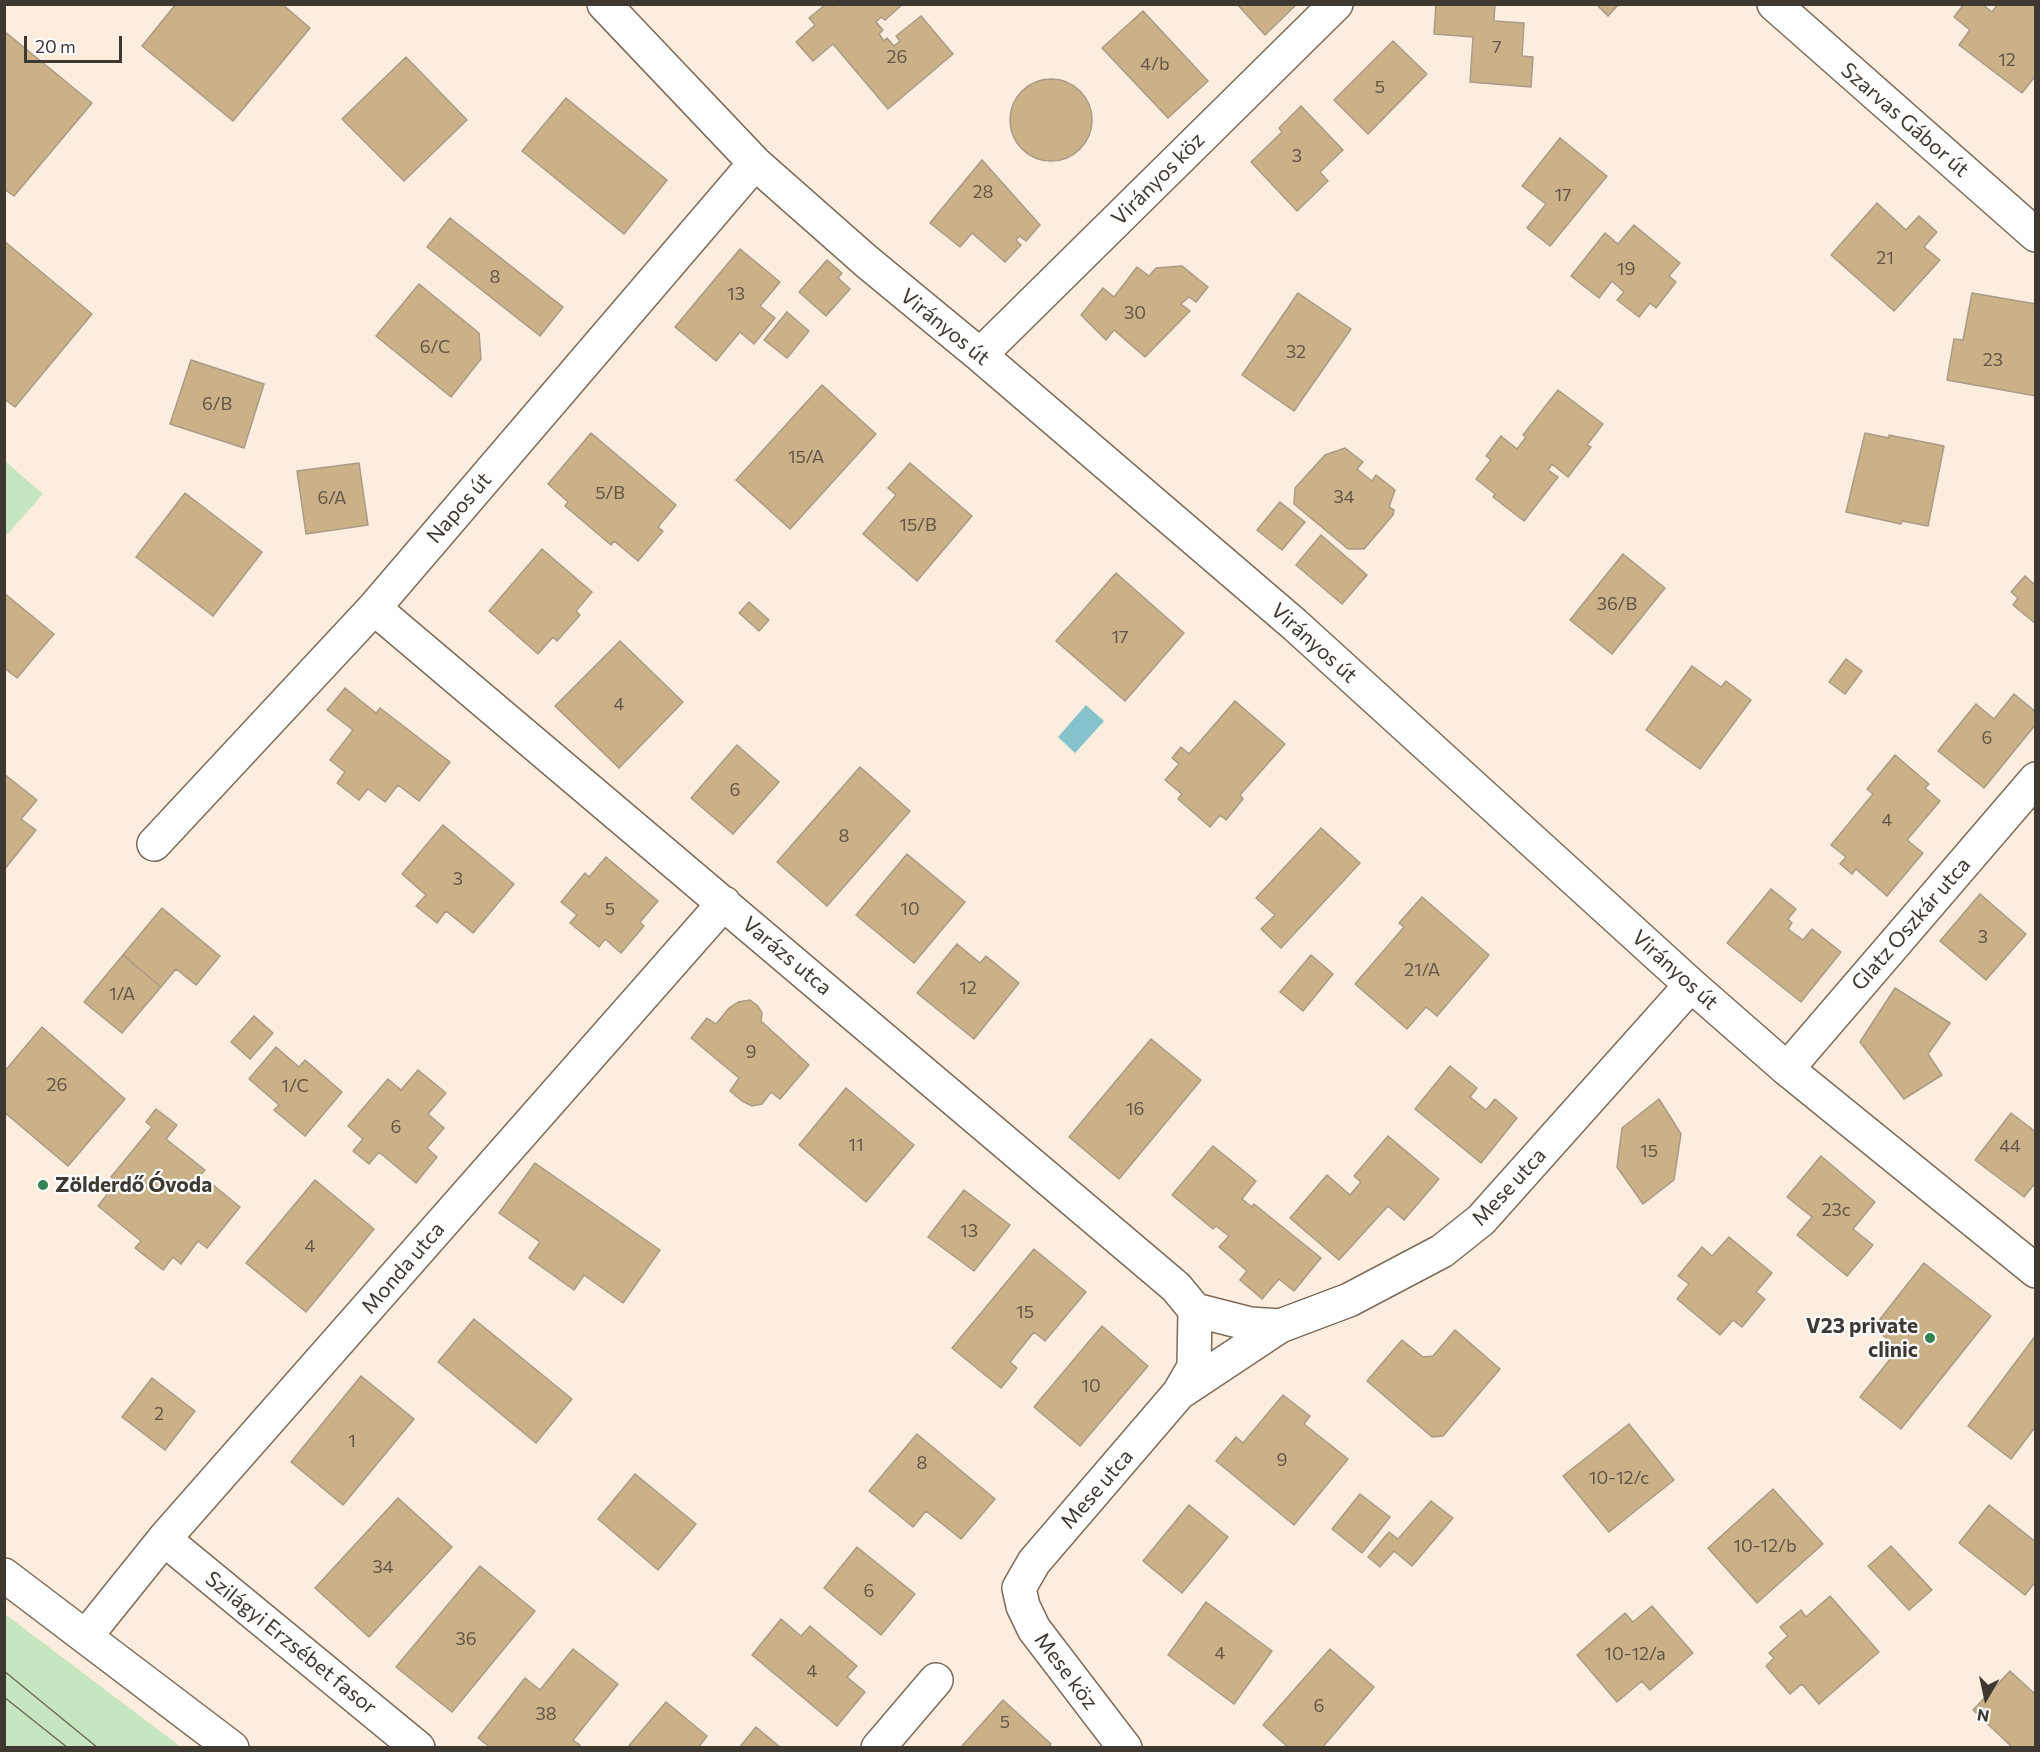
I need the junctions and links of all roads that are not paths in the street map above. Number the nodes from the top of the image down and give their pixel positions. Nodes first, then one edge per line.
1 (604, 4) edge
2 (1336, 4) edge
3 (1774, 4) edge
4 (755, 163) junction
5 (2036, 235) edge
6 (980, 355) junction
7 (374, 608) junction
8 (2036, 779) edge
9 (154, 844) dead end
10 (724, 903) junction
11 (1690, 985) junction
12 (1787, 1069) junction
13 (2036, 1271) edge
14 (1195, 1310) junction
15 (1280, 1326) junction
16 (1179, 1393) junction
17 (164, 1539) junction
18 (4, 1575) edge
19 (1019, 1588) joint
20 (86, 1636) junction
21 (936, 1680) dead end
22 (232, 1748) edge
23 (418, 1748) edge
24 (878, 1748) edge
25 (1125, 1748) edge

1 - 4 street, Virányos út
2 - 6 street, Virányos köz
3 - 5 street, Szarvas Gábor út
4 - 6 street, Virányos út
4 - 7 street, Napos út
6 - 11 street, Virányos út
7 - 9 street, Napos út
7 - 10 street, Varázs utca
8 - 12 street, Glatz Oszkár utca
10 - 14 street, Varázs utca
10 - 17 street, Monda utca
11 - 12 street, Virányos út
11 - 15 street, Mese utca
12 - 13 street, Virányos út
14 - 15 street, Mese utca
14 - 16 street, Mese utca
15 - 16 street, Mese utca
16 - 19 street, Mese utca
17 - 20 street, Monda utca
17 - 23 street, Szilágyi Erzsébet fasor
18 - 20 street
19 - 25 street, Mese köz
20 - 22 street
21 - 24 street

